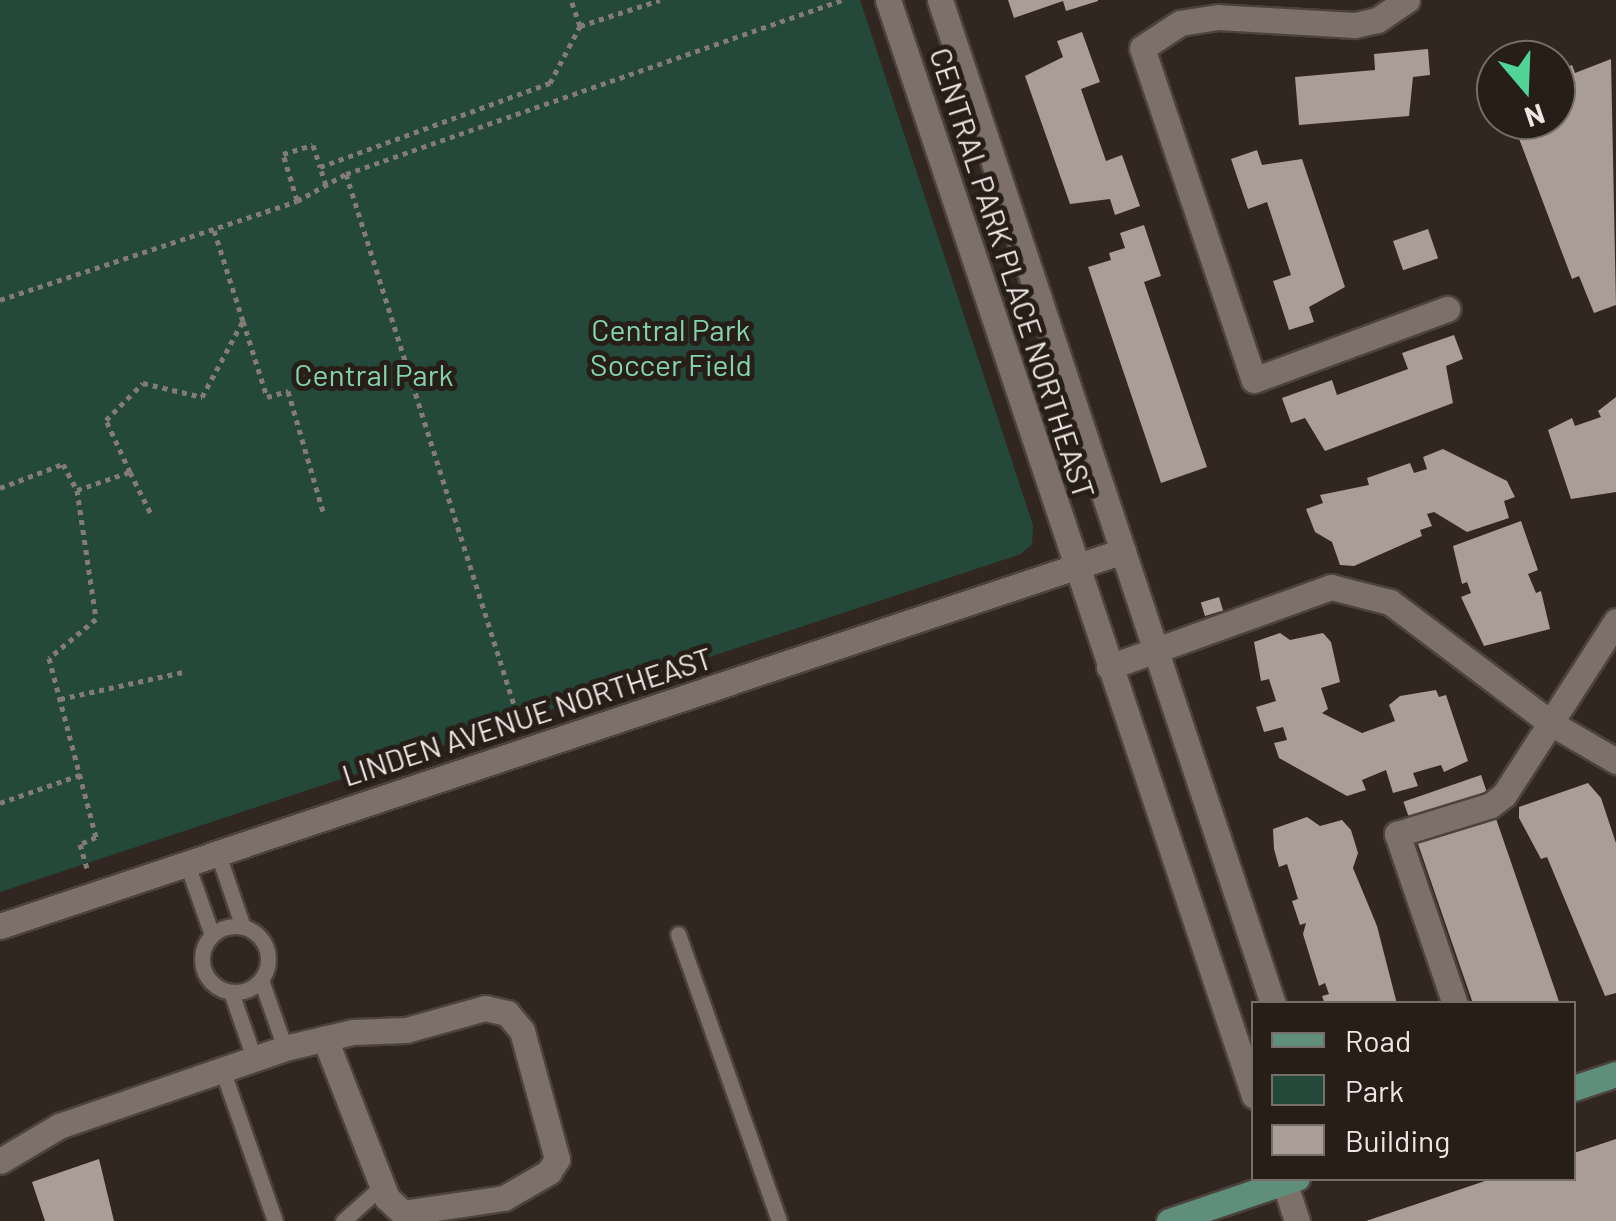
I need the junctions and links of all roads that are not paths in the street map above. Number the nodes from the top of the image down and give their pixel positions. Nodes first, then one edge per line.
1 (888, 0) edge
2 (940, 0) edge
3 (1407, 0) edge
4 (1446, 309) dead end
5 (1123, 551) junction
6 (1076, 567) junction
7 (1616, 622) edge
8 (1156, 652) junction
9 (1109, 667) junction
10 (1549, 722) junction
11 (1616, 762) edge
12 (218, 854) junction
13 (187, 864) junction
14 (0, 926) edge
15 (242, 927) junction
16 (678, 934) dead end
17 (212, 935) junction
18 (261, 980) junction
19 (231, 992) junction
20 (1272, 1001) edge
21 (1453, 1001) edge
22 (326, 1038) junction
23 (284, 1048) junction
24 (254, 1058) junction
25 (222, 1069) junction
26 (1616, 1074) edge
27 (1251, 1087) edge
28 (1576, 1087) edge
29 (0, 1161) edge
30 (1285, 1181) edge
31 (1288, 1181) edge
32 (382, 1186) junction
33 (274, 1221) edge
34 (342, 1221) edge
35 (779, 1221) edge
36 (1169, 1221) edge
37 (1297, 1221) edge

1 - 6 street, CENTRAL PARK PLACE NORTHEAST
2 - 5 street, CENTRAL PARK PLACE NORTHEAST
3 - 4 street
5 - 6 street
5 - 8 street, CENTRAL PARK PLACE NORTHEAST
6 - 9 street, CENTRAL PARK PLACE NORTHEAST
6 - 12 street, LINDEN AVENUE NORTHEAST
7 - 10 street
8 - 9 street
8 - 10 street
8 - 20 street, CENTRAL PARK PLACE NORTHEAST
9 - 27 street, CENTRAL PARK PLACE NORTHEAST
10 - 11 street
10 - 21 street
12 - 13 street, LINDEN AVENUE NORTHEAST
12 - 15 lane
13 - 14 street, LINDEN AVENUE NORTHEAST
13 - 17 lane
15 - 17 lane
15 - 18 lane
16 - 35 lane
17 - 19 lane
18 - 19 lane
18 - 23 lane
19 - 24 lane
22 - 23 street
22 - 32 street
22 - 32 street
23 - 24 street
24 - 25 street
25 - 29 street
25 - 33 lane
26 - 28 main road
30 - 36 main road
31 - 37 street
32 - 34 lane

